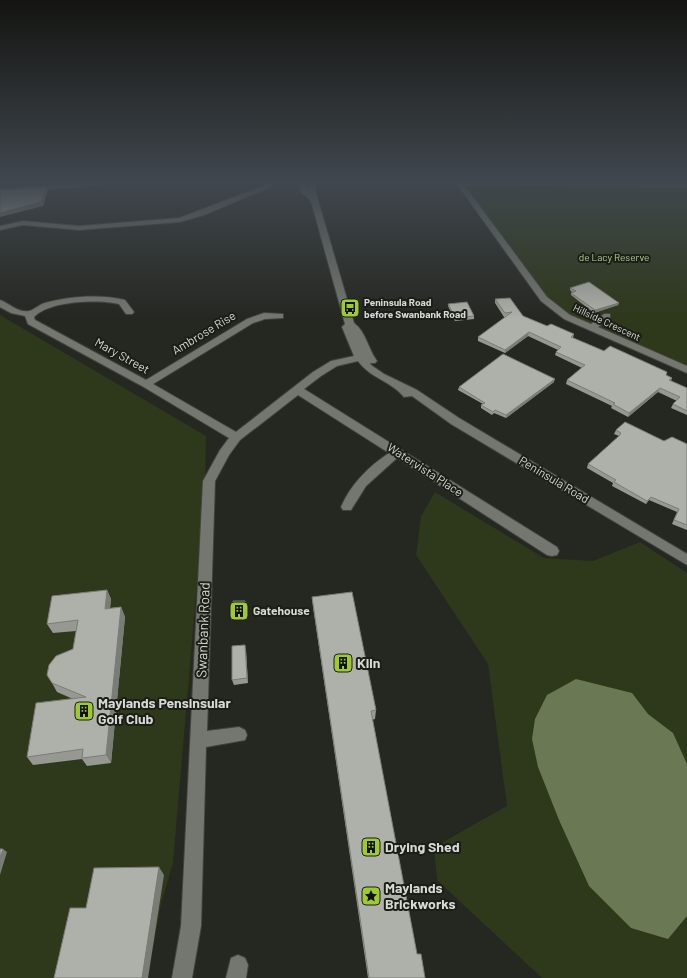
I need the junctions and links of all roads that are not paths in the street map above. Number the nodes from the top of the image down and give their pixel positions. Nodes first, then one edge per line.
1 (322, 228) edge
2 (492, 228) edge
3 (0, 303) edge
4 (129, 312) dead end
5 (31, 314) junction
6 (280, 316) dead end
7 (607, 316) dead end
8 (592, 328) junction
9 (362, 353) junction
10 (687, 370) edge
11 (146, 384) junction
12 (298, 390) junction
13 (236, 437) junction
14 (398, 452) junction
15 (348, 507) dead end
16 (552, 551) dead end
17 (687, 560) edge
18 (239, 735) dead end
19 (199, 740) junction
20 (182, 978) edge

1 - 9 street, Peninsula Road
2 - 8 street, Hillside Crescent
3 - 5 street
4 - 5 street
5 - 11 street, Mary Street
6 - 11 street, Ambrose Rise
7 - 8 street
8 - 10 street, Hillside Crescent
9 - 12 street, Swanbank Road
9 - 17 street, Peninsula Road
11 - 13 street, Mary Street
12 - 13 street, Swanbank Road
12 - 14 street, Watervista Place
13 - 19 street, Swanbank Road
14 - 15 street
14 - 16 street, Watervista Place
18 - 19 street
19 - 20 street, Swanbank Road

